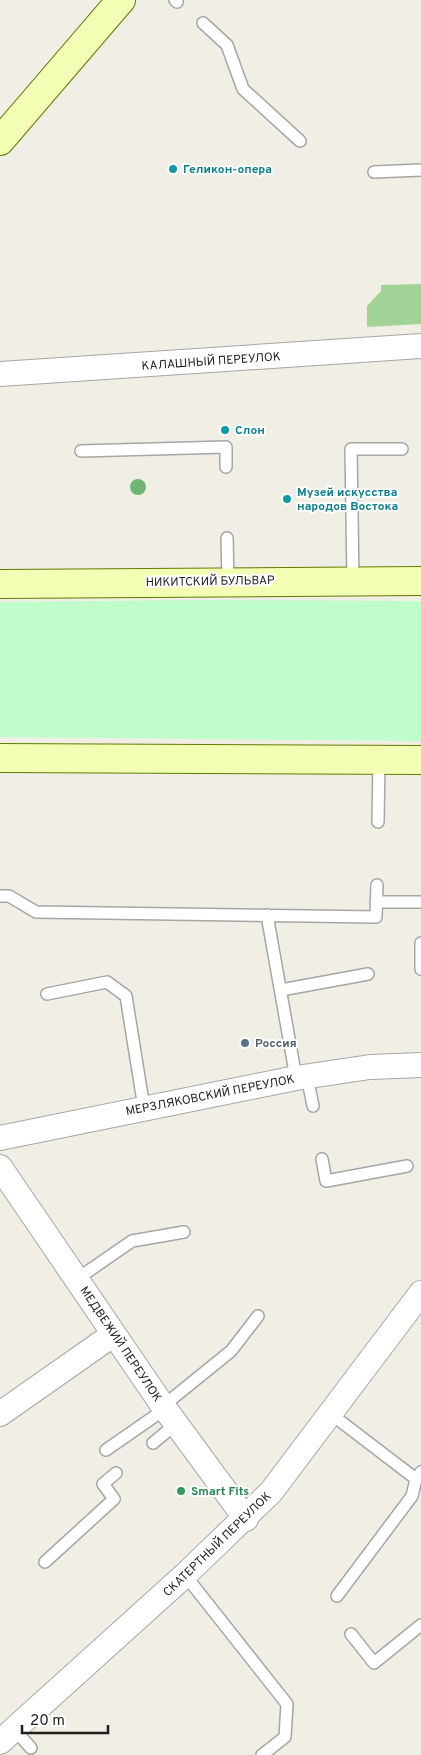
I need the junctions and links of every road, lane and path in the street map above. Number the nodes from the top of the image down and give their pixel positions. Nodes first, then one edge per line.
1 (121, 0) edge
2 (204, 23) dead end
3 (0, 141) edge
4 (300, 141) dead end
5 (421, 170) edge
6 (374, 172) dead end
7 (421, 346) edge
8 (0, 374) edge
9 (402, 449) dead end
10 (81, 451) dead end
11 (226, 467) dead end
12 (227, 538) dead end
13 (228, 580) junction
14 (352, 580) junction
15 (421, 580) edge
16 (0, 584) edge
17 (0, 758) edge
18 (379, 760) junction
19 (421, 760) edge
20 (378, 822) dead end
21 (377, 884) dead end
22 (0, 896) edge
23 (376, 902) junction
24 (421, 902) edge
25 (267, 915) junction
26 (421, 943) edge
27 (421, 969) edge
28 (368, 974) dead end
29 (280, 990) junction
30 (47, 994) dead end
31 (421, 1065) edge
32 (302, 1077) junction
33 (313, 1106) dead end
34 (144, 1108) junction
35 (0, 1138) edge
36 (322, 1159) dead end
37 (407, 1166) dead end
38 (0, 1167) edge
39 (184, 1232) dead end
40 (77, 1279) junction
41 (421, 1293) edge
42 (258, 1316) dead end
43 (114, 1334) junction
44 (168, 1413) junction
45 (0, 1414) edge
46 (331, 1414) junction
47 (153, 1443) dead end
48 (106, 1450) dead end
49 (116, 1473) dead end
50 (419, 1475) edge
51 (246, 1518) junction
52 (45, 1562) dead end
53 (185, 1575) junction
54 (337, 1596) dead end
55 (417, 1628) edge
56 (351, 1634) dead end
57 (421, 1641) edge
58 (7, 1736) edge
59 (30, 1748) dead end
60 (262, 1755) edge

1 - 3 main road
2 - 4 lane
5 - 6 lane
7 - 8 street, КАЛАШНЫЙ ПЕРЕУЛОК
9 - 14 lane
10 - 11 lane
12 - 13 lane
13 - 14 main road, НИКИТСКИЙ БУЛЬВАР
13 - 16 main road, НИКИТСКИЙ БУЛЬВАР
14 - 15 main road, НИКИТСКИЙ БУЛЬВАР
17 - 18 main road
18 - 19 main road
18 - 20 lane
21 - 23 lane
22 - 25 lane
23 - 24 lane
23 - 25 lane
25 - 29 lane
26 - 27 lane
28 - 29 lane
29 - 32 lane
30 - 34 lane
31 - 32 street, МЕРЗЛЯКОВСКИЙ ПЕРЕУЛОК
32 - 33 lane
32 - 34 street, МЕРЗЛЯКОВСКИЙ ПЕРЕУЛОК
34 - 35 street, МЕРЗЛЯКОВСКИЙ ПЕРЕУЛОК
36 - 37 lane
38 - 40 street, МЕДВЕЖИЙ ПЕРЕУЛОК
39 - 40 lane
40 - 43 street, МЕДВЕЖИЙ ПЕРЕУЛОК
41 - 46 street, СКАТЕРТНЫЙ ПЕРЕУЛОК
42 - 44 lane
43 - 44 street, МЕДВЕЖИЙ ПЕРЕУЛОК
43 - 45 street
44 - 47 lane
44 - 48 lane
44 - 51 street, МЕДВЕЖИЙ ПЕРЕУЛОК
46 - 50 lane
46 - 51 street, СКАТЕРТНЫЙ ПЕРЕУЛОК
49 - 52 lane
50 - 54 lane
51 - 53 street, СКАТЕРТНЫЙ ПЕРЕУЛОК
53 - 58 street, СКАТЕРТНЫЙ ПЕРЕУЛОК
53 - 60 lane
55 - 56 lane
55 - 57 lane
58 - 59 lane

